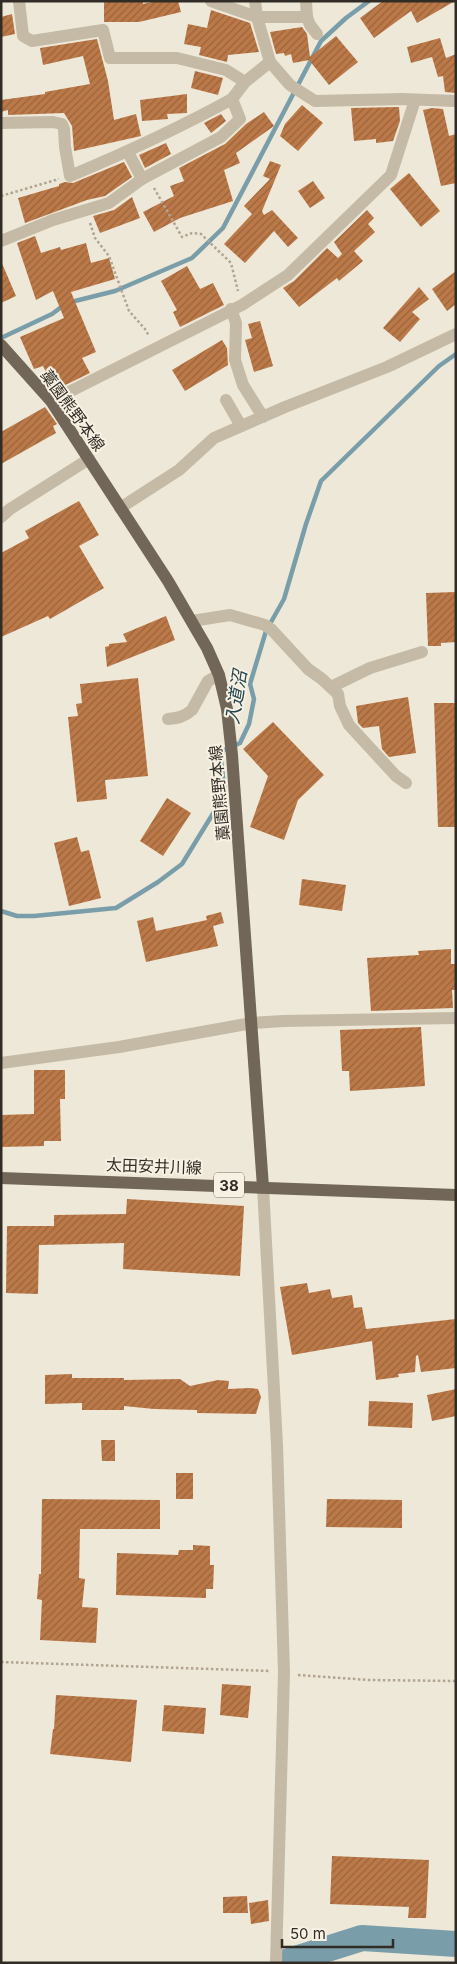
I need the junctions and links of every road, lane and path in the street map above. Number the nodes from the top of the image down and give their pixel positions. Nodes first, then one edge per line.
1 (19, 1) edge
2 (211, 1) edge
3 (255, 1) edge
4 (306, 1) edge
5 (257, 17) junction
6 (307, 17) junction
7 (317, 34) dead end
8 (270, 62) junction
9 (245, 82) junction
10 (232, 99) junction
11 (415, 100) junction
12 (456, 101) edge
13 (1, 123) edge
14 (128, 152) junction
15 (70, 176) junction
16 (144, 178) junction
17 (1, 196) edge
18 (86, 210) junction
19 (1, 241) edge
20 (236, 307) junction
21 (456, 334) edge
22 (3, 346) edge
23 (154, 350) junction
24 (226, 400) dead end
25 (51, 401) junction
26 (263, 417) junction
27 (241, 426) junction
28 (89, 459) junction
29 (120, 508) junction
30 (1, 517) edge
31 (192, 620) junction
32 (422, 652) dead end
33 (219, 675) junction
34 (331, 687) junction
35 (168, 719) dead end
36 (406, 783) dead end
37 (456, 1018) edge
38 (252, 1023) junction
39 (1, 1062) edge
40 (1, 1178) edge
41 (263, 1187) junction
42 (456, 1195) edge
43 (1, 1662) edge
44 (284, 1672) junction
45 (456, 1681) edge
46 (276, 1963) edge

1 - 9 street
2 - 5 street
3 - 5 street
4 - 6 street
5 - 6 street
5 - 8 street
6 - 7 street
8 - 9 street
8 - 11 street
9 - 10 street
10 - 14 street
10 - 16 street
11 - 12 street
11 - 20 street
13 - 15 street
14 - 15 street
14 - 16 street
15 - 17 path
16 - 18 street
16 - 20 path
18 - 19 street
18 - 23 path
20 - 23 street
20 - 26 street
21 - 26 street
22 - 25 main road, 藁園熊野本線
23 - 25 street
24 - 27 street
25 - 28 main road, 藁園熊野本線
26 - 27 street
27 - 29 street
28 - 29 main road, 藁園熊野本線
28 - 30 street
29 - 31 main road, 藁園熊野本線
31 - 33 main road, 藁園熊野本線
31 - 34 street
32 - 34 street
33 - 35 street
33 - 38 main road, 藁園熊野本線
34 - 36 street
37 - 38 street
38 - 39 street
38 - 41 main road, 藁園熊野本線
40 - 41 main road, 太田安井川線 / 38
41 - 42 main road, 太田安井川線 / 38
41 - 44 street
43 - 44 path
44 - 45 path
44 - 46 street

